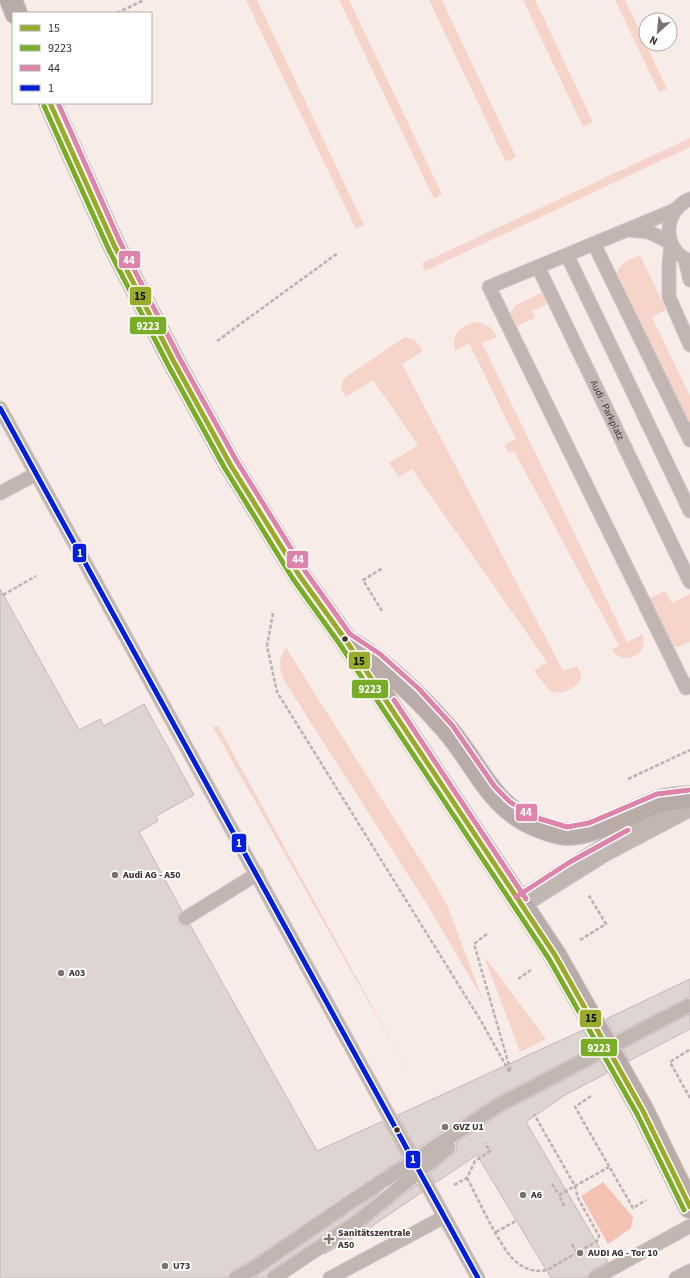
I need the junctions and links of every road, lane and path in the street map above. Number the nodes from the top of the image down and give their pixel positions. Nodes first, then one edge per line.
1 (11, 0) edge
2 (144, 0) edge
3 (16, 12) edge
4 (119, 12) edge
5 (50, 104) edge
6 (690, 199) edge
7 (675, 210) junction
8 (625, 231) junction
9 (671, 243) junction
10 (594, 244) junction
11 (338, 253) dead end
12 (567, 255) junction
13 (687, 260) edge
14 (538, 267) junction
15 (690, 280) edge
16 (217, 341) dead end
17 (690, 345) edge
18 (0, 408) edge
19 (690, 440) edge
20 (36, 474) junction
21 (0, 493) edge
22 (690, 511) edge
23 (383, 568) dead end
24 (36, 576) dead end
25 (690, 582) edge
26 (4, 595) dead end
27 (382, 611) dead end
28 (273, 613) dead end
29 (345, 639) junction
30 (690, 686) edge
31 (690, 750) edge
32 (628, 779) dead end
33 (690, 797) edge
34 (690, 804) edge
35 (257, 874) junction
36 (520, 903) junction
37 (186, 918) dead end
38 (487, 934) dead end
39 (690, 1005) edge
40 (689, 1050) edge
41 (591, 1096) dead end
42 (690, 1098) edge
43 (499, 1105) junction
44 (534, 1113) dead end
45 (487, 1146) dead end
46 (609, 1166) junction
47 (467, 1178) junction
48 (552, 1184) dead end
49 (454, 1185) dead end
50 (575, 1186) junction
51 (559, 1195) junction
52 (646, 1200) dead end
53 (564, 1206) dead end
54 (690, 1207) edge
55 (444, 1217) junction
56 (516, 1221) dead end
57 (690, 1226) edge
58 (496, 1232) junction
59 (572, 1244) dead end
60 (577, 1253) junction
61 (690, 1271) edge
62 (236, 1278) edge
63 (274, 1278) edge
64 (330, 1278) edge
65 (478, 1278) edge
66 (595, 1278) edge
67 (676, 1278) edge

1 - 3 main road
2 - 4 path
5 - 29 main road
6 - 7 lane
7 - 8 lane
7 - 9 lane
8 - 9 lane
8 - 10 lane
9 - 13 lane
9 - 17 lane
10 - 12 lane
10 - 19 lane
11 - 16 path
12 - 14 lane
12 - 22 lane
13 - 15 lane
14 - 25 lane, Audi - Parkplatz
14 - 30 lane
18 - 20 lane
20 - 21 lane
20 - 35 lane
23 - 27 path
24 - 26 path
28 - 38 path
29 - 33 main road
29 - 36 main road
31 - 32 path
34 - 36 street
35 - 37 lane
35 - 55 lane
36 - 54 main road
39 - 43 lane, bridge
40 - 42 path
41 - 46 path
43 - 62 lane, bridge
43 - 63 lane, bridge
44 - 50 path
45 - 47 path
46 - 50 path
46 - 52 path
47 - 49 path
47 - 58 path
48 - 51 path
50 - 51 path
50 - 60 path
51 - 53 path
55 - 64 lane
55 - 65 lane
56 - 58 path
57 - 66 lane
58 - 60 path
59 - 60 path
61 - 67 lane

